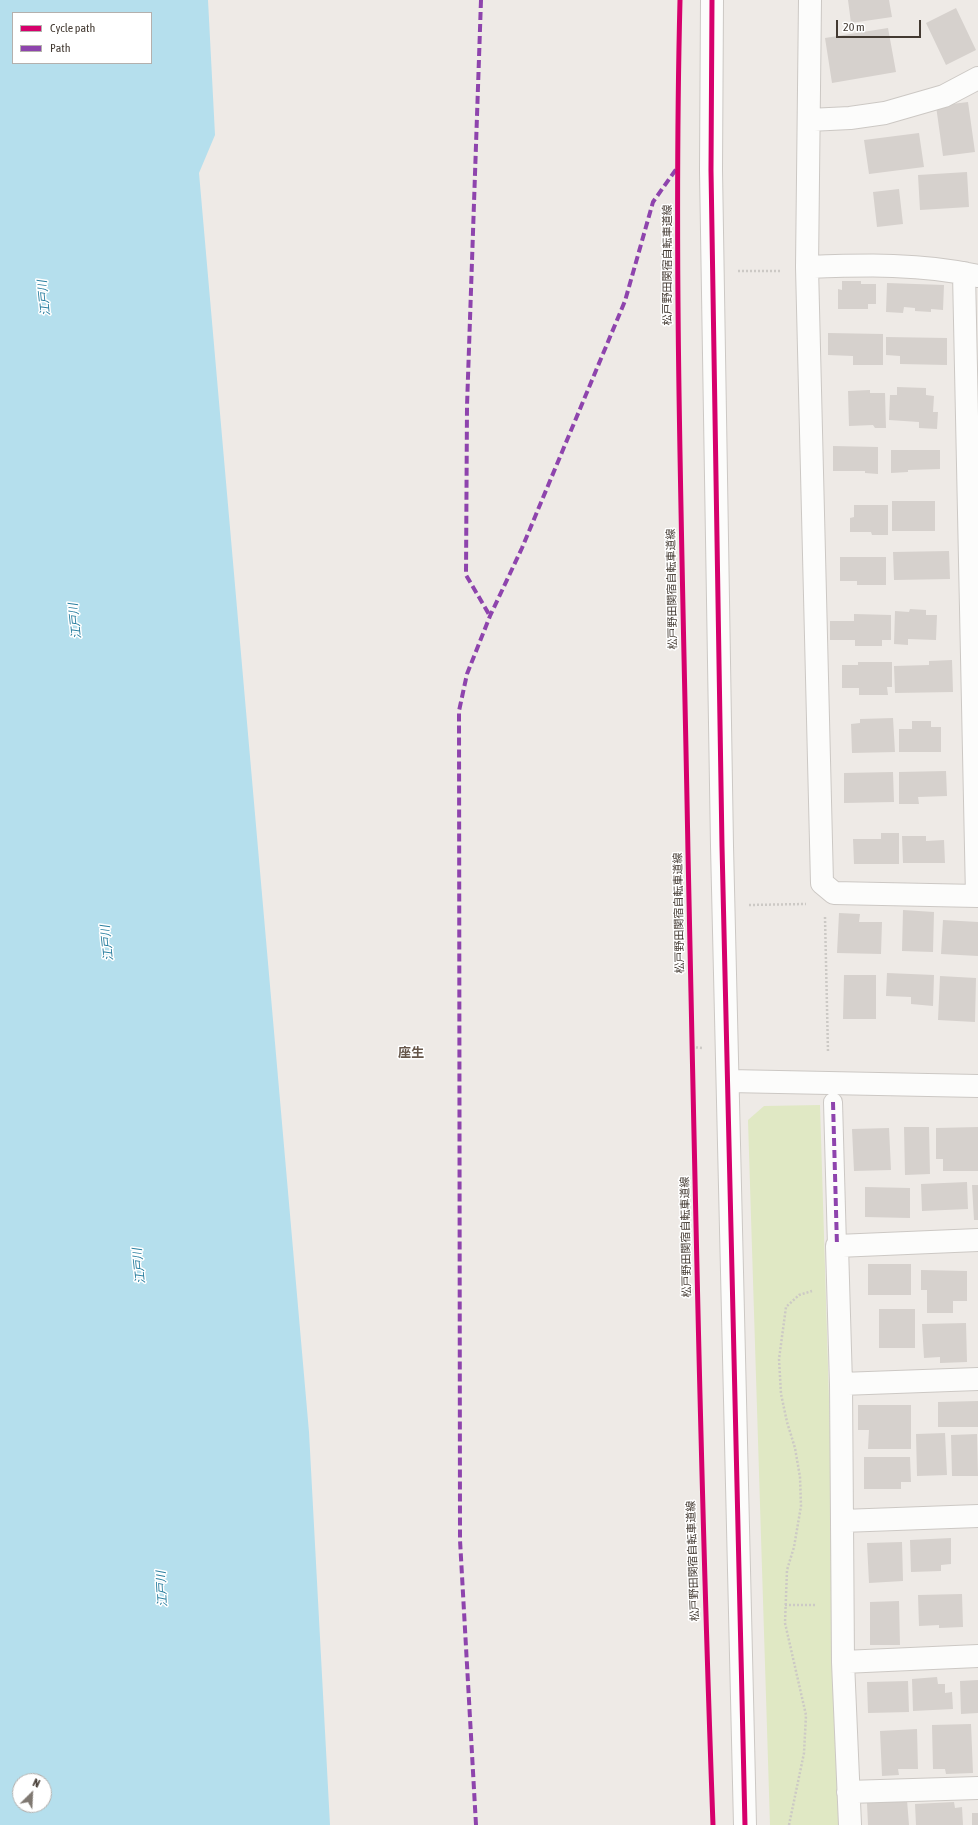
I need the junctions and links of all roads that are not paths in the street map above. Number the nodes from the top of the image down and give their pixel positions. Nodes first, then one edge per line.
1 (712, 0) edge
2 (810, 0) edge
3 (978, 78) edge
4 (809, 120) junction
5 (807, 269) junction
6 (971, 274) edge
7 (975, 601) edge
8 (977, 896) edge
9 (729, 1081) junction
10 (978, 1086) edge
11 (833, 1102) dead end
12 (978, 1240) edge
13 (837, 1246) junction
14 (978, 1379) edge
15 (841, 1384) junction
16 (978, 1516) edge
17 (842, 1521) junction
18 (978, 1656) edge
19 (843, 1662) junction
20 (978, 1788) edge
21 (848, 1792) junction
22 (745, 1825) edge
23 (850, 1825) edge

1 - 9 street
2 - 4 street
3 - 4 street
4 - 5 street
5 - 6 street
5 - 8 street
6 - 7 street
7 - 8 street
9 - 10 street
9 - 22 street
11 - 13 street
12 - 13 street
13 - 15 street
14 - 15 street
15 - 17 street
16 - 17 street
17 - 19 street
18 - 19 street
19 - 21 street
20 - 21 street
21 - 23 street

